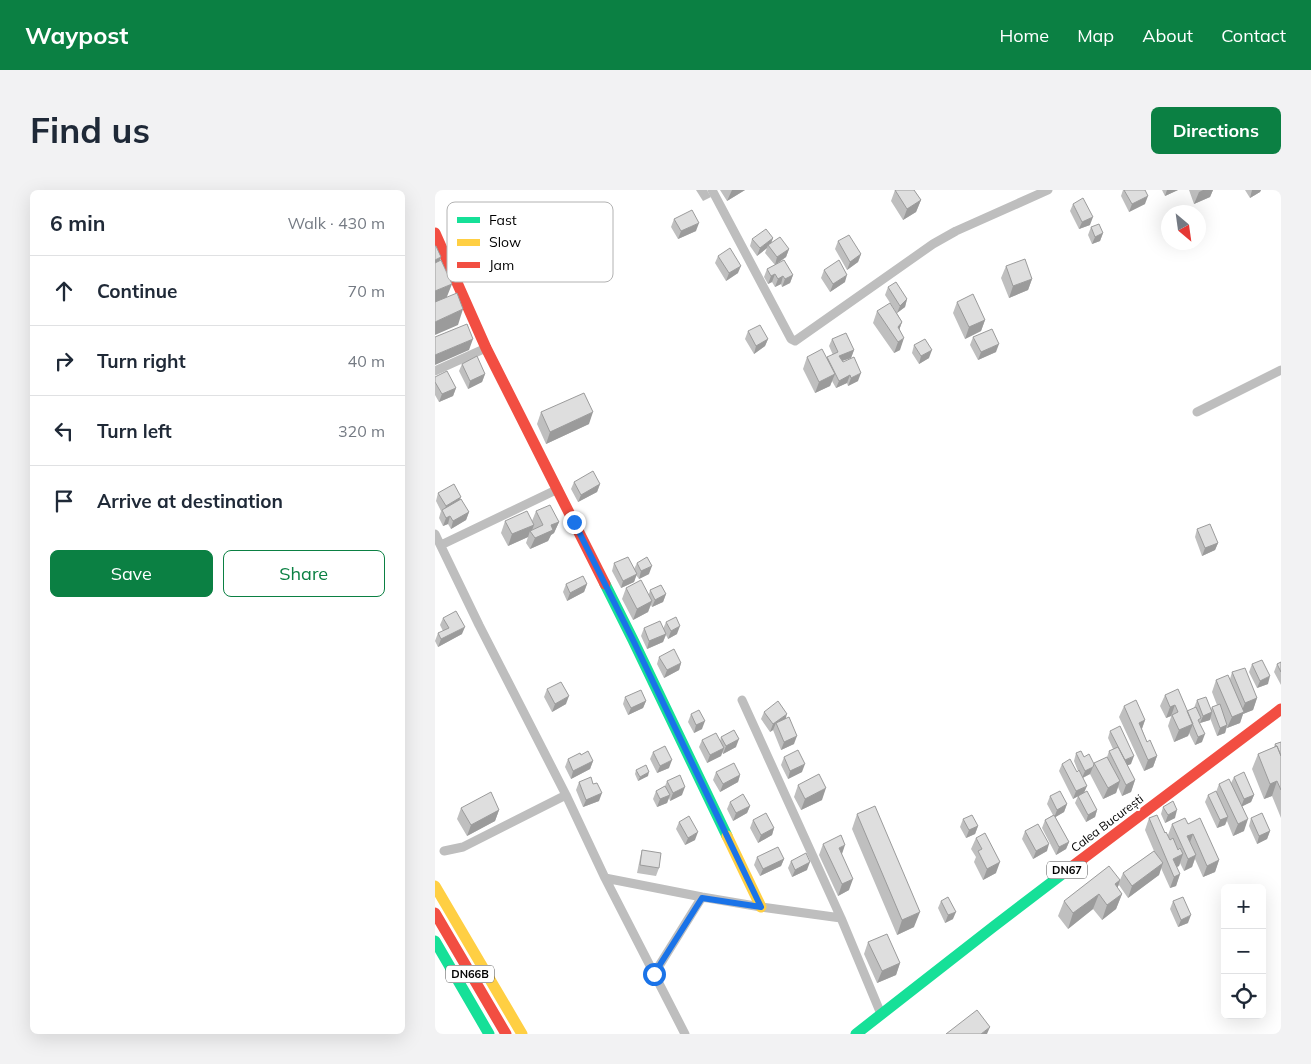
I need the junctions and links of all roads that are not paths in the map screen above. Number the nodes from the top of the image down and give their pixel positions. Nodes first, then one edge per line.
1 (711, 190) edge
2 (1049, 190) edge
3 (435, 233) edge
4 (447, 260) edge
5 (457, 282) edge
6 (486, 348) junction
7 (1281, 370) edge
8 (435, 371) edge
9 (1197, 412) dead end
10 (558, 489) junction
11 (435, 534) edge
12 (441, 545) junction
13 (742, 700) dead end
14 (1281, 709) edge
15 (566, 795) junction
16 (443, 851) dead end
17 (605, 878) junction
18 (435, 886) edge
19 (702, 898) junction
20 (761, 907) junction
21 (435, 913) edge
22 (841, 918) junction
23 (435, 941) edge
24 (654, 974) junction
25 (881, 1014) junction
26 (489, 1034) edge
27 (506, 1034) edge
28 (523, 1034) edge
29 (685, 1034) edge
30 (856, 1034) edge

1 - 2 street
3 - 4 main road
5 - 6 main road
6 - 8 street
6 - 10 main road
7 - 9 street
10 - 12 street
10 - 20 main road
11 - 12 street
12 - 15 street
13 - 22 street
14 - 25 main road, Calea București / DN67
15 - 16 street
15 - 17 street
17 - 19 street
17 - 24 street
18 - 28 main road
19 - 20 street
19 - 24 street
20 - 22 street
21 - 27 main road, DN66B
22 - 25 street
23 - 26 main road
24 - 29 street
25 - 30 main road, Calea București / DN67

